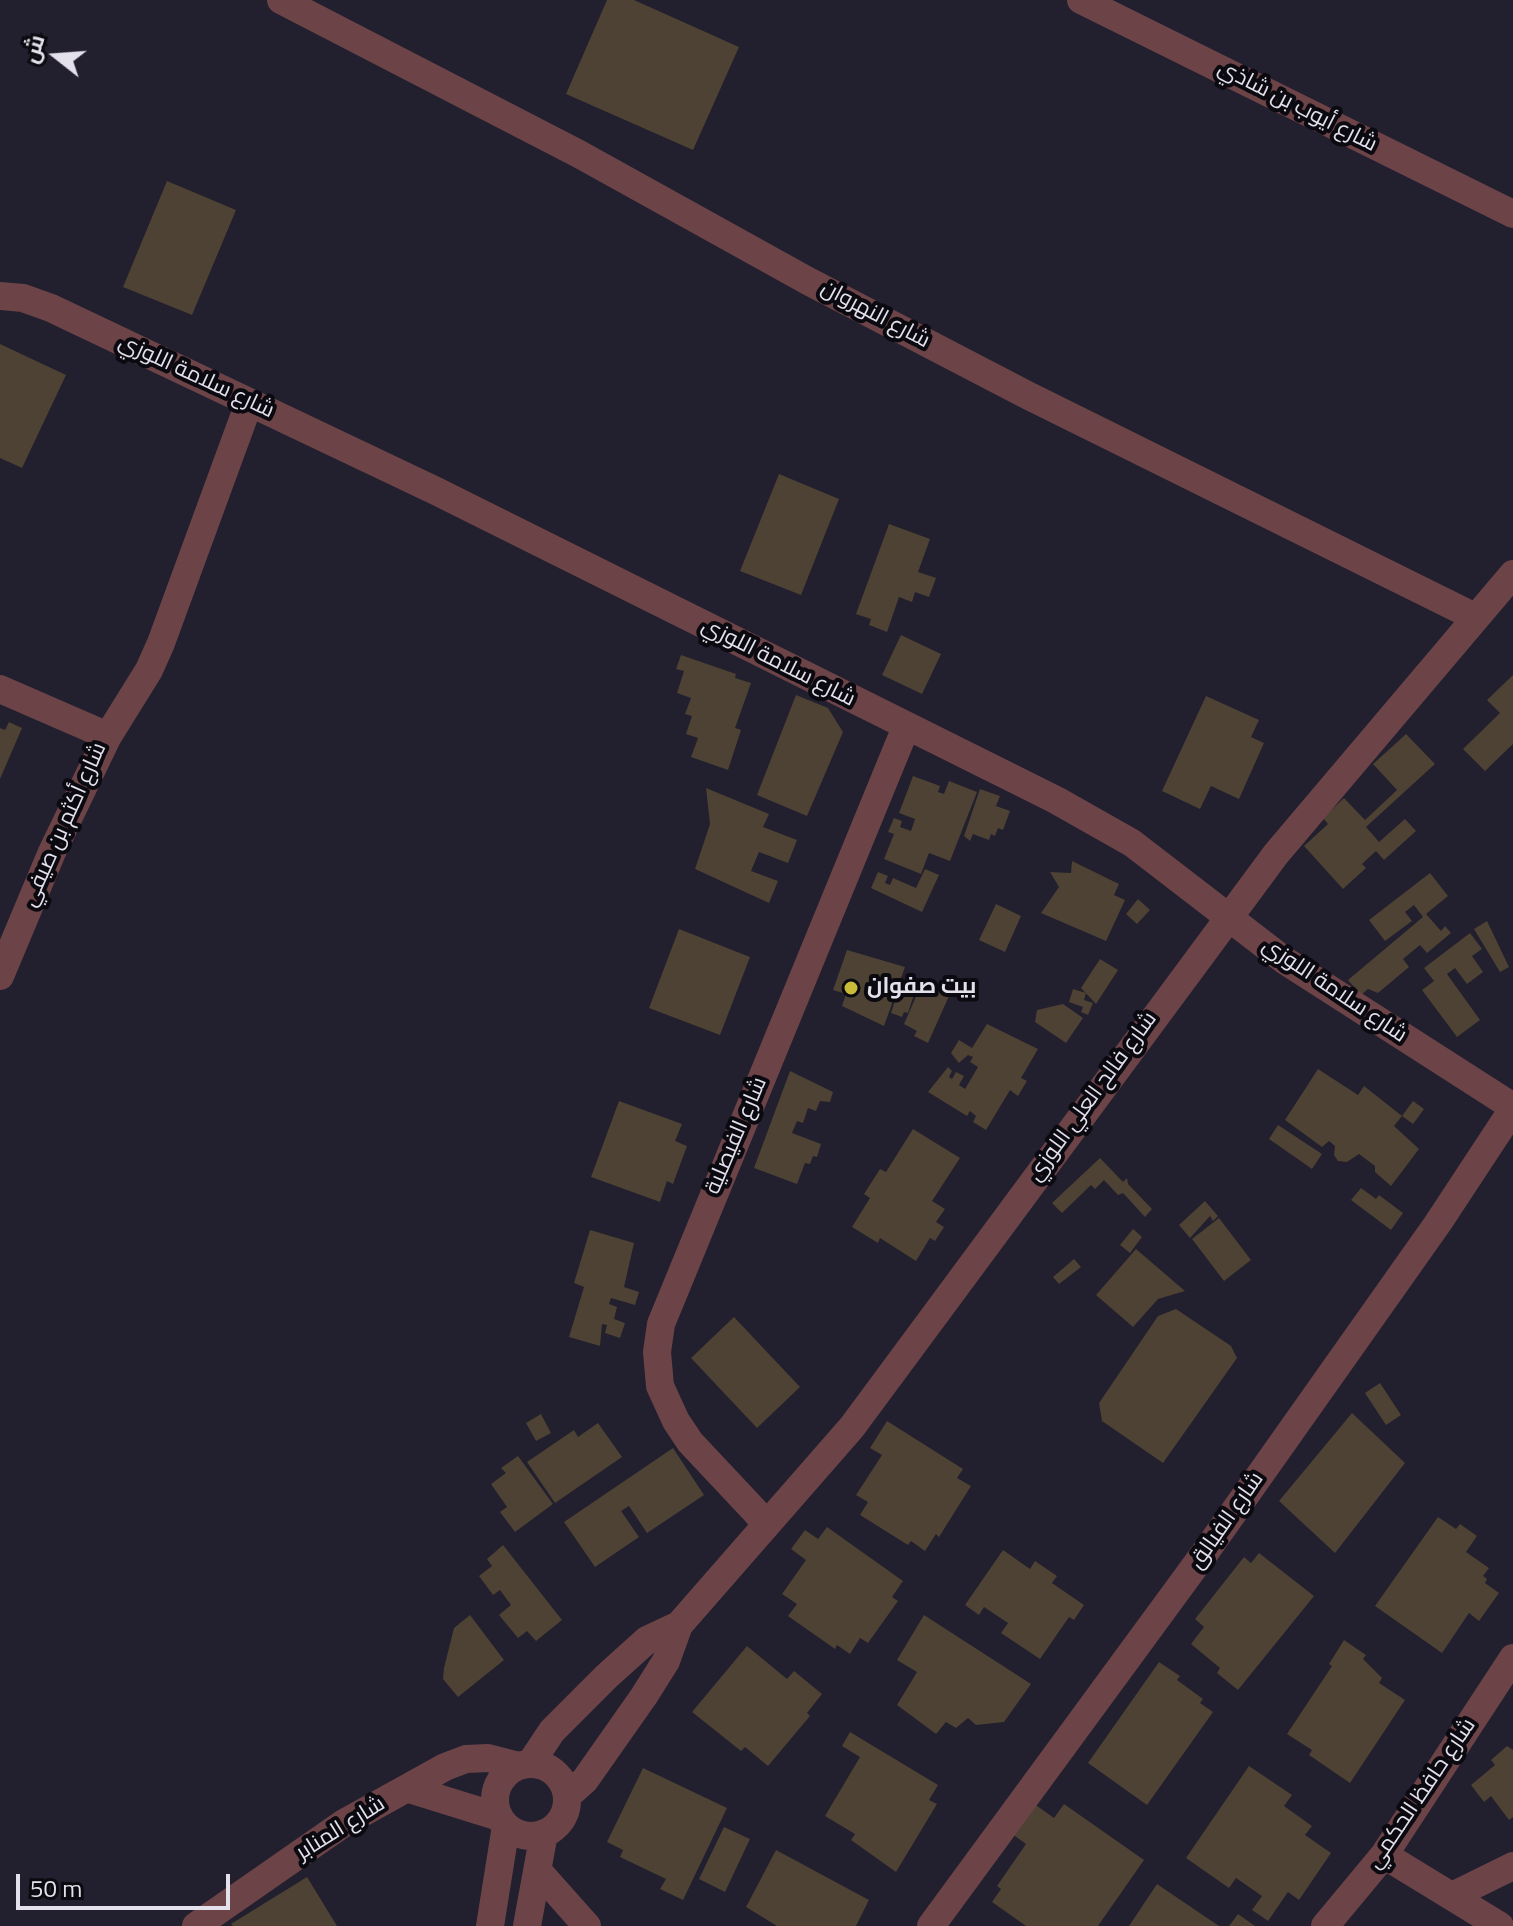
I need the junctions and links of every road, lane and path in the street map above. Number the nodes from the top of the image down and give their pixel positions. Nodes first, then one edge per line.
1 (281, 0) edge
2 (1081, 0) edge
3 (1513, 214) edge
4 (0, 296) edge
5 (249, 403) junction
6 (1513, 574) edge
7 (1475, 617) junction
8 (0, 689) edge
9 (906, 727) junction
10 (108, 736) junction
11 (1226, 918) junction
12 (0, 976) edge
13 (1513, 1108) edge
14 (767, 1524) junction
15 (679, 1625) junction
16 (1513, 1658) edge
17 (525, 1765) junction
18 (409, 1789) junction
19 (567, 1796) junction
20 (503, 1822) junction
21 (544, 1833) junction
22 (1384, 1855) junction
23 (1513, 1866) edge
24 (539, 1872) junction
25 (1452, 1896) junction
26 (196, 1926) edge
27 (490, 1926) edge
28 (527, 1926) edge
29 (587, 1926) edge
30 (931, 1926) edge
31 (1325, 1926) edge
32 (1500, 1926) edge

1 - 7 street, شارع النهروان
2 - 3 street, شارع أيوب بن شاذي
4 - 5 street, شارع سلامة اللوزي
5 - 9 street, شارع سلامة اللوزي
5 - 10 street
6 - 7 street, شارع فالح العلي اللوزي
7 - 11 street, شارع فالح العلي اللوزي
8 - 10 street, شارع أكثم بن صيفي
9 - 11 street, شارع سلامة اللوزي
9 - 14 street, شارع الفيصلية
10 - 12 street, شارع أكثم بن صيفي
11 - 13 street, شارع سلامة اللوزي
11 - 14 street, شارع فالح العلي اللوزي
13 - 30 street, شارع الفيالق
14 - 15 street, شارع فالح العلي اللوزي
15 - 17 street, شارع فالح العلي اللوزي
15 - 19 street, شارع فالح العلي اللوزي
16 - 22 street, شارع حافظ الحكمي
17 - 18 street, شارع المنابر
17 - 19 street
17 - 20 street
18 - 20 street, شارع المنابر
18 - 26 street, شارع المنابر
19 - 21 street
20 - 21 street
20 - 27 street
21 - 24 street
22 - 25 street
22 - 31 street, شارع حافظ الحكمي
23 - 25 street
24 - 28 street
24 - 29 street
25 - 32 street

